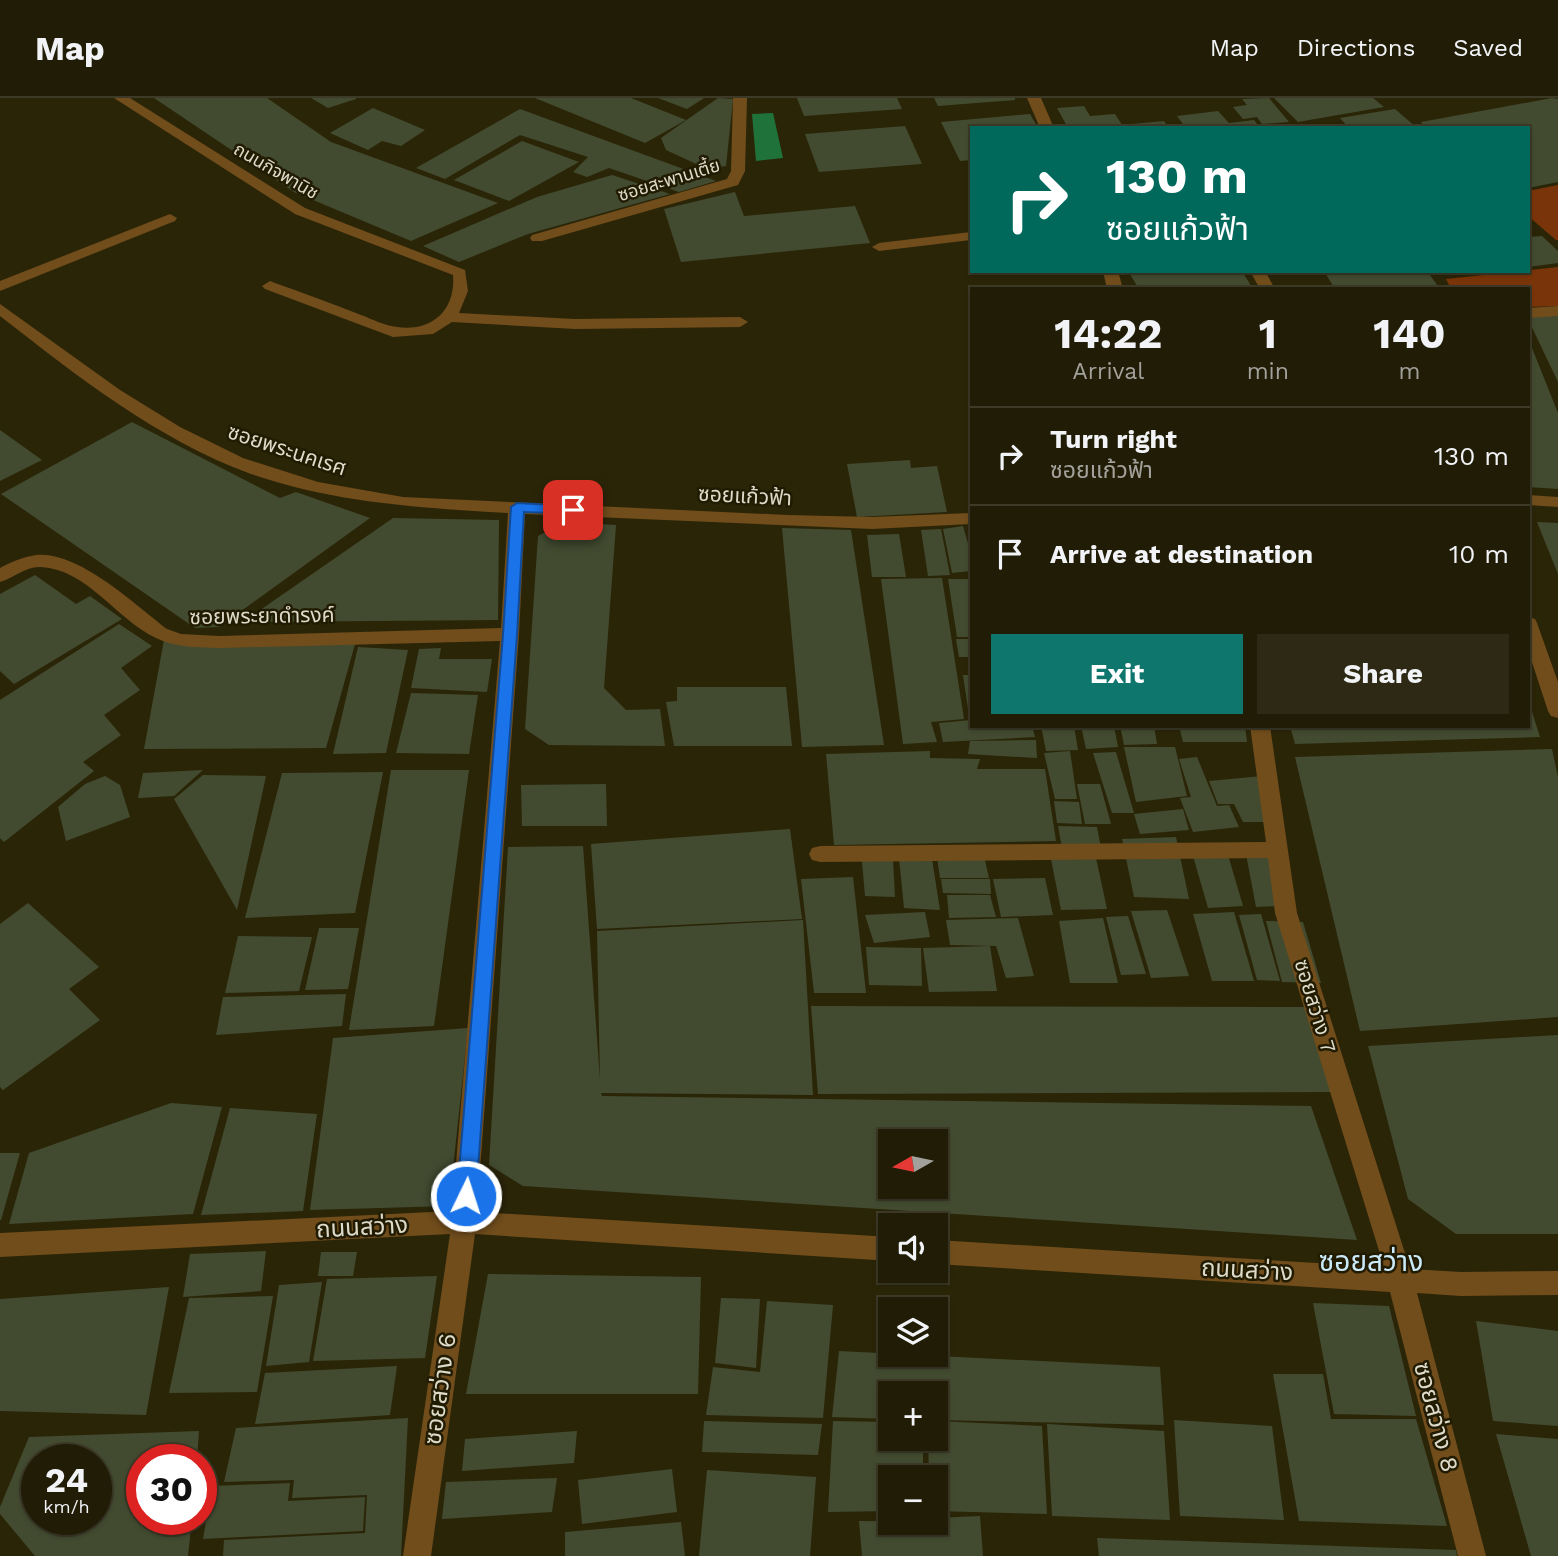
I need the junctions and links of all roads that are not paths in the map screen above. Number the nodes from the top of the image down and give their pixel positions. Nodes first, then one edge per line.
1 (121, 98) edge
2 (740, 98) edge
3 (1034, 98) edge
4 (1046, 126) edge
5 (170, 218) dead end
6 (970, 236) edge
7 (537, 238) dead end
8 (879, 247) dead end
9 (0, 286) edge
10 (270, 286) dead end
11 (0, 309) edge
12 (1558, 311) edge
13 (1530, 313) edge
14 (449, 317) junction
15 (740, 322) dead end
16 (1530, 500) edge
17 (1558, 502) edge
18 (517, 507) junction
19 (970, 518) edge
20 (0, 576) edge
21 (1530, 629) edge
22 (510, 635) junction
23 (1558, 710) edge
24 (1260, 728) edge
25 (1277, 850) junction
26 (820, 854) dead end
27 (464, 1222) junction
28 (0, 1245) edge
29 (878, 1248) edge
30 (948, 1253) edge
31 (1400, 1279) junction
32 (1558, 1283) edge
33 (416, 1556) edge
34 (1472, 1556) edge

1 - 14 street, ถนนกิจพานิช
2 - 7 street, ซอยสะพานเตี้ย
3 - 4 street
5 - 9 street
6 - 8 street
10 - 14 street
11 - 18 street, ซอยพระนคเรศ
12 - 13 street
14 - 15 street
16 - 17 street
18 - 19 street, ซอยแก้วฟ้า
18 - 22 street, ซอยสว่าง 6
20 - 22 street, ซอยพระยาดำรงค์
21 - 23 street
22 - 27 street, ซอยสว่าง 6
24 - 25 street, ซอยสว่าง 7
25 - 26 street
25 - 31 street, ซอยสว่าง 7
27 - 28 street, ถนนสว่าง
27 - 29 street, ถนนสว่าง
27 - 33 street, ซอยสว่าง 6
30 - 31 street, ถนนสว่าง
31 - 32 street, ถนนสว่าง
31 - 34 street, ซอยสว่าง 8

